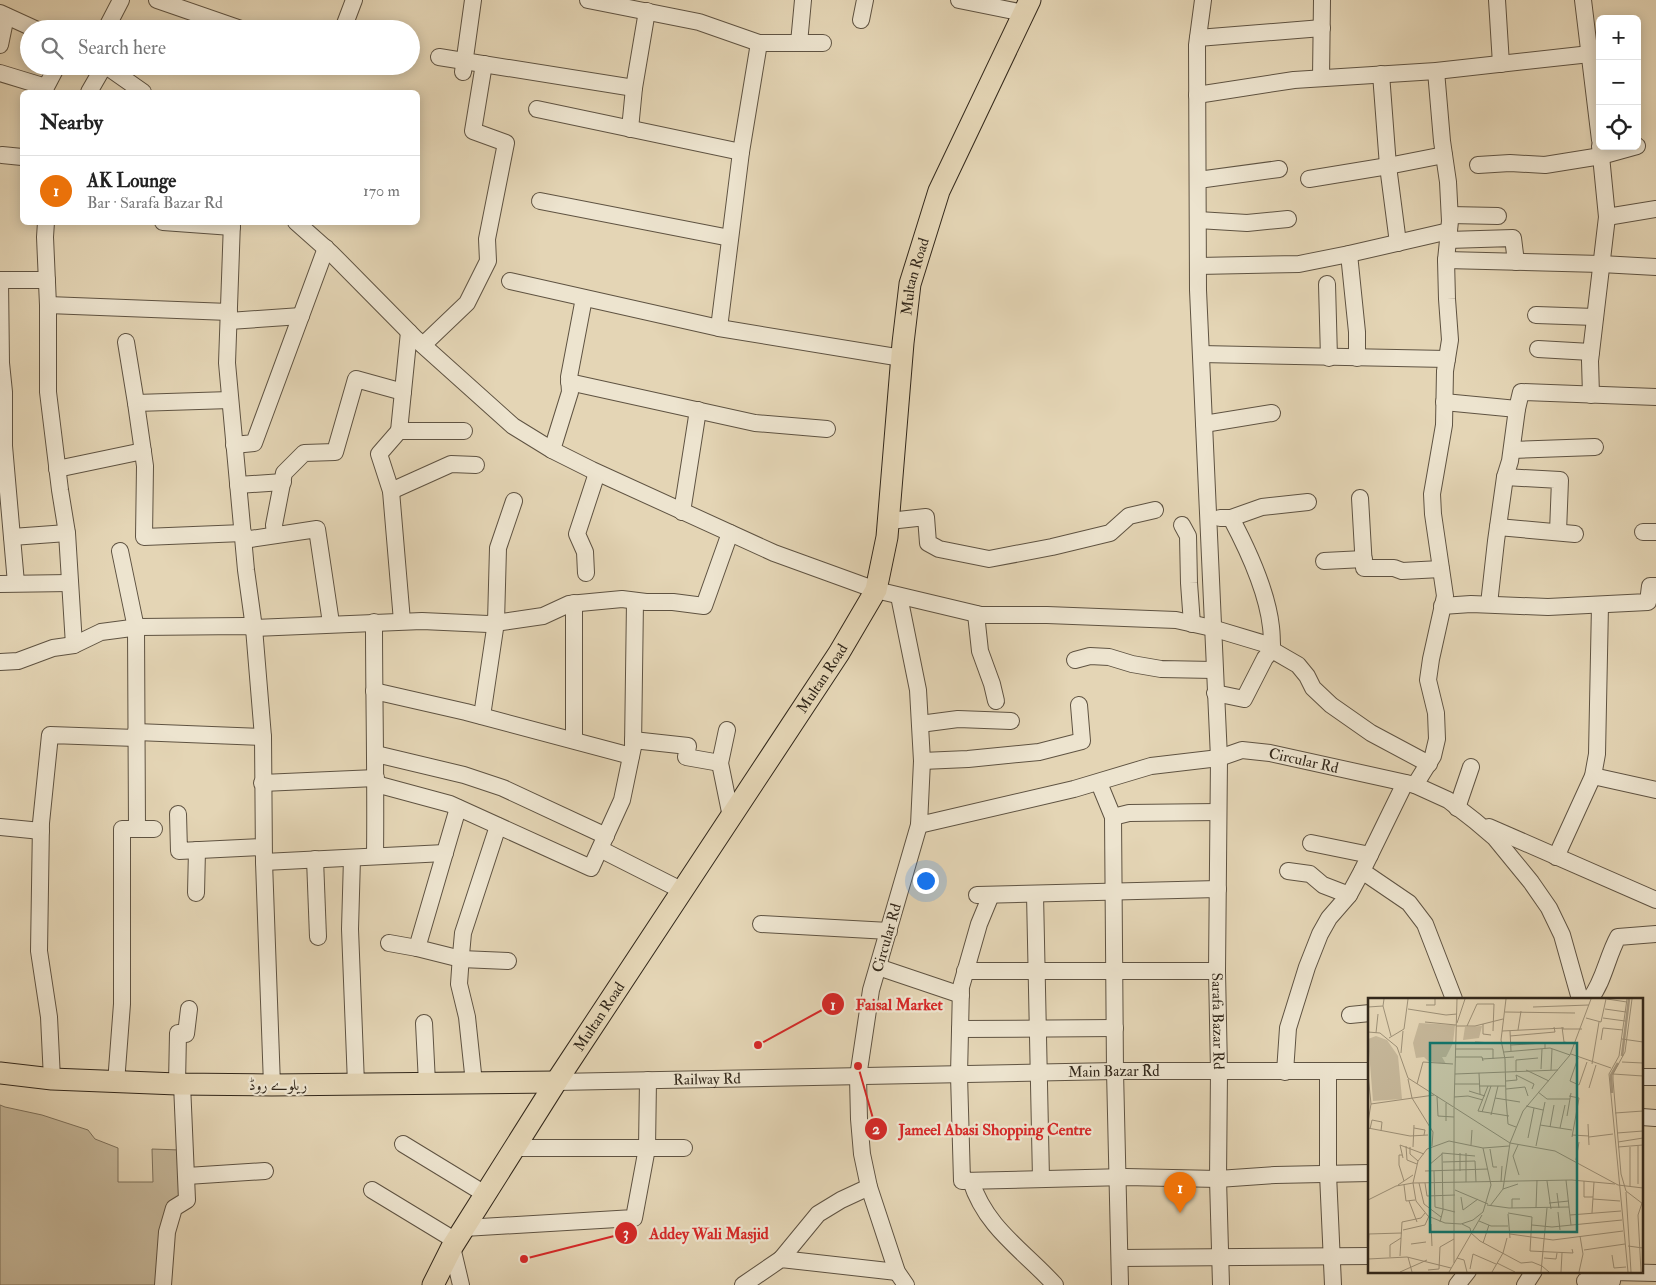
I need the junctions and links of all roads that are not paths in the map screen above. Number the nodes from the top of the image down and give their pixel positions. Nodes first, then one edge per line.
1 (122, 0) edge
2 (158, 0) edge
3 (354, 0) edge
4 (473, 0) edge
5 (588, 0) edge
6 (803, 0) edge
7 (865, 0) edge
8 (959, 0) edge
9 (1203, 0) edge
10 (1322, 0) edge
11 (1497, 0) edge
12 (1583, 0) edge
13 (1027, 6) edge
14 (2, 10) edge
15 (648, 11) junction
16 (20, 20) edge
17 (111, 20) edge
18 (215, 20) edge
19 (346, 20) edge
20 (862, 20) dead end
21 (1322, 28) junction
22 (1198, 38) junction
23 (759, 43) junction
24 (799, 43) junction
25 (823, 43) dead end
26 (0, 45) edge
27 (1590, 54) junction
28 (439, 57) dead end
29 (484, 64) junction
30 (1502, 64) junction
31 (464, 67) junction
32 (1436, 71) junction
33 (0, 73) edge
34 (1381, 74) junction
35 (52, 75) edge
36 (99, 75) edge
37 (118, 75) edge
38 (1321, 78) junction
39 (634, 88) junction
40 (90, 90) edge
41 (140, 90) edge
42 (1198, 95) junction
43 (537, 109) dead end
44 (1596, 110) edge
45 (630, 129) junction
46 (1596, 148) edge
47 (1600, 150) edge
48 (741, 152) junction
49 (2, 154) dead end
50 (1444, 155) junction
51 (20, 157) edge
52 (1478, 164) dead end
53 (1388, 166) junction
54 (1279, 169) dead end
55 (1309, 179) dead end
56 (1198, 180) junction
57 (540, 201) dead end
58 (1656, 209) edge
59 (1498, 216) dead end
60 (1607, 218) junction
61 (1288, 219) dead end
62 (1198, 220) junction
63 (46, 225) edge
64 (232, 225) edge
65 (299, 225) edge
66 (1449, 229) junction
67 (730, 238) junction
68 (1398, 243) junction
69 (326, 248) junction
70 (1350, 254) junction
71 (1446, 260) junction
72 (1516, 262) junction
73 (1601, 264) junction
74 (1198, 266) junction
75 (1656, 268) edge
76 (47, 280) junction
77 (510, 281) dead end
78 (1326, 284) dead end
79 (584, 298) junction
80 (48, 305) junction
81 (1536, 315) dead end
82 (229, 316) junction
83 (301, 316) junction
84 (1595, 317) junction
85 (719, 328) junction
86 (410, 332) junction
87 (126, 342) dead end
88 (423, 345) junction
89 (1538, 349) dead end
90 (1591, 352) junction
91 (1201, 354) junction
92 (902, 358) junction
93 (1330, 358) junction
94 (1357, 358) junction
95 (1447, 360) junction
96 (570, 382) junction
97 (403, 392) junction
98 (1591, 394) junction
99 (1656, 397) edge
100 (230, 400) junction
101 (1444, 402) junction
102 (136, 403) junction
103 (1517, 409) junction
104 (698, 410) junction
105 (1272, 413) dead end
106 (1204, 424) junction
107 (827, 429) dead end
108 (399, 431) junction
109 (464, 431) dead end
110 (234, 445) junction
111 (1595, 447) dead end
112 (552, 450) junction
113 (1512, 450) junction
114 (143, 452) junction
115 (476, 465) dead end
116 (57, 469) junction
117 (597, 473) junction
118 (1505, 477) junction
119 (283, 482) junction
120 (238, 485) junction
121 (391, 491) junction
122 (1360, 498) dead end
123 (514, 501) dead end
124 (1308, 502) dead end
125 (1155, 510) dead end
126 (682, 512) junction
127 (1231, 518) junction
128 (1208, 519) junction
129 (889, 521) junction
130 (1182, 525) dead end
131 (1498, 527) junction
132 (1558, 532) junction
133 (67, 533) junction
134 (730, 534) junction
135 (1575, 534) dead end
136 (275, 535) junction
137 (244, 536) junction
138 (12, 537) junction
139 (120, 551) dead end
140 (1364, 559) junction
141 (1324, 561) dead end
142 (1441, 569) junction
143 (586, 573) dead end
144 (8, 583) edge
145 (70, 583) junction
146 (1656, 586) edge
147 (876, 590) junction
148 (899, 596) junction
149 (635, 601) junction
150 (574, 603) junction
151 (1490, 604) junction
152 (1442, 606) junction
153 (1600, 606) junction
154 (976, 614) junction
155 (402, 621) junction
156 (374, 622) junction
157 (496, 622) junction
158 (331, 623) junction
159 (1192, 624) junction
160 (136, 628) junction
161 (254, 628) junction
162 (1212, 628) junction
163 (74, 645) junction
164 (1272, 648) junction
165 (1075, 660) dead end
166 (0, 662) edge
167 (1214, 670) junction
168 (374, 691) junction
169 (1215, 693) junction
170 (996, 701) dead end
171 (1079, 705) dead end
172 (482, 716) junction
173 (1011, 721) dead end
174 (920, 724) junction
175 (727, 730) dead end
176 (136, 735) junction
177 (263, 737) junction
178 (574, 740) junction
179 (632, 748) junction
180 (376, 754) junction
181 (1219, 758) junction
182 (922, 761) junction
183 (720, 763) junction
184 (1428, 764) junction
185 (1471, 767) dead end
186 (1593, 776) junction
187 (376, 781) junction
188 (262, 782) junction
189 (1099, 782) junction
190 (1410, 784) junction
191 (1656, 790) edge
192 (458, 808) junction
193 (1457, 808) junction
194 (1218, 812) junction
195 (178, 814) dead end
196 (731, 817) junction
197 (1112, 817) junction
198 (1475, 821) junction
199 (919, 825) junction
200 (498, 826) junction
201 (0, 827) edge
202 (154, 828) dead end
203 (137, 829) junction
204 (41, 831) junction
205 (603, 843) junction
206 (1311, 843) dead end
207 (197, 850) junction
208 (445, 853) junction
209 (1370, 854) junction
210 (264, 855) junction
211 (375, 856) junction
212 (1556, 857) junction
213 (352, 858) junction
214 (315, 859) junction
215 (1288, 871) dead end
216 (1362, 871) junction
217 (1218, 889) junction
218 (683, 891) junction
219 (1112, 892) junction
220 (196, 893) dead end
221 (1035, 894) junction
222 (1349, 894) junction
223 (1656, 900) edge
224 (761, 924) dead end
225 (889, 930) junction
226 (1656, 934) edge
227 (318, 938) dead end
228 (389, 943) dead end
229 (417, 948) junction
230 (460, 959) junction
231 (508, 961) dead end
232 (878, 967) junction
233 (1115, 970) junction
234 (965, 971) junction
235 (1217, 971) junction
236 (1036, 972) junction
237 (960, 995) junction
238 (1454, 998) edge
239 (1580, 998) edge
240 (1591, 998) edge
241 (189, 1009) dead end
242 (1368, 1013) edge
243 (1350, 1015) dead end
244 (424, 1023) dead end
245 (1037, 1028) junction
246 (1115, 1028) junction
247 (960, 1029) junction
248 (1115, 1071) junction
249 (1219, 1071) junction
250 (1368, 1071) edge
251 (1285, 1072) junction
252 (1328, 1072) junction
253 (0, 1073) edge
254 (1038, 1073) junction
255 (960, 1075) junction
256 (858, 1077) junction
257 (52, 1080) junction
258 (648, 1080) junction
259 (556, 1082) junction
260 (116, 1083) junction
261 (427, 1083) junction
262 (474, 1083) junction
263 (180, 1084) junction
264 (356, 1084) junction
265 (272, 1085) junction
266 (402, 1144) dead end
267 (514, 1148) junction
268 (648, 1148) junction
269 (684, 1148) dead end
270 (265, 1171) dead end
271 (1368, 1173) edge
272 (1328, 1174) junction
273 (187, 1176) junction
274 (1117, 1178) junction
275 (1042, 1179) junction
276 (1218, 1179) junction
277 (971, 1182) junction
278 (869, 1188) junction
279 (372, 1190) dead end
280 (485, 1194) junction
281 (457, 1239) junction
282 (1332, 1256) junction
283 (1368, 1256) edge
284 (1120, 1258) junction
285 (1220, 1258) junction
286 (780, 1259) junction
287 (1467, 1272) edge
288 (1533, 1272) edge
289 (1656, 1273) edge
290 (902, 1278) edge
291 (1585, 1281) dead end
292 (1602, 1283) edge
293 (163, 1285) edge
294 (434, 1285) edge
295 (461, 1285) edge
296 (742, 1285) edge
297 (1055, 1285) edge
298 (1120, 1285) edge
299 (1221, 1285) edge
300 (1333, 1285) edge
301 (1457, 1285) edge
302 (1525, 1285) edge

1 - 17 street
2 - 18 street
3 - 19 street
4 - 31 street
5 - 15 street
6 - 24 street
7 - 20 street
8 - 13 street
9 - 22 street, Sarafa Bazar Rd
10 - 21 street
11 - 30 street
12 - 27 street
13 - 92 main road, Multan Road
14 - 16 street
14 - 26 street
15 - 23 street
15 - 39 street
21 - 22 street
21 - 38 street
22 - 42 street, Sarafa Bazar Rd
23 - 24 street
23 - 48 street
24 - 25 street
27 - 30 street
27 - 44 street
28 - 31 street
29 - 31 street
29 - 39 street
29 - 88 street
30 - 32 street
32 - 34 street
32 - 50 street
33 - 35 street
34 - 38 street
34 - 53 street
36 - 40 street
37 - 41 street
38 - 42 street
39 - 45 street
42 - 56 street, Sarafa Bazar Rd
43 - 45 street
45 - 48 street
46 - 52 street
47 - 60 street
48 - 67 street
49 - 51 street
50 - 53 street
50 - 66 street
53 - 55 street
53 - 68 street
54 - 56 street
56 - 62 street, Sarafa Bazar Rd
57 - 67 street
58 - 60 street
59 - 66 street
60 - 73 street
61 - 62 street
62 - 74 street, Sarafa Bazar Rd
63 - 76 street
64 - 82 street
65 - 69 street
66 - 68 street
66 - 71 street
66 - 72 street
67 - 85 street
68 - 70 street
69 - 83 street
69 - 86 street
70 - 74 street
70 - 94 street
71 - 72 street
71 - 95 street
72 - 73 street
73 - 75 street
73 - 84 street
74 - 91 street, Sarafa Bazar Rd
76 - 80 street
76 - 138 street
77 - 79 street
78 - 93 street
79 - 85 street
79 - 96 street
80 - 82 street
80 - 116 street
81 - 84 street
82 - 83 street
82 - 100 street
83 - 110 street
84 - 90 street
85 - 92 street
86 - 88 street
86 - 97 street
87 - 102 street
88 - 112 street
89 - 90 street
90 - 98 street
91 - 93 street
91 - 106 street, Sarafa Bazar Rd
92 - 129 main road, Multan Road
93 - 94 street
94 - 95 street
95 - 101 street
96 - 104 street
96 - 112 street
97 - 108 street
97 - 119 street
98 - 99 street
98 - 103 street
100 - 102 street
100 - 110 street
101 - 103 street
101 - 142 street
102 - 114 street
103 - 113 street
104 - 107 street
104 - 126 street
105 - 106 street
106 - 128 street, Sarafa Bazar Rd
108 - 109 street
108 - 121 street
110 - 120 street
111 - 113 street
112 - 117 street
113 - 118 street
114 - 116 street
114 - 137 street
115 - 121 street
116 - 133 street
117 - 126 street
117 - 143 street
118 - 131 street
118 - 132 street
119 - 120 street
119 - 136 street
120 - 137 street
121 - 155 street
122 - 140 street
123 - 157 street
124 - 127 street
125 - 129 street
126 - 134 street
127 - 128 street
127 - 164 street
128 - 162 street, Sarafa Bazar Rd
129 - 147 main road, Multan Road
130 - 159 street
131 - 132 street
131 - 151 street
132 - 135 street
133 - 138 street
133 - 145 street
134 - 147 street
134 - 149 street
136 - 137 street
136 - 158 street
137 - 161 street
138 - 144 street
139 - 160 street
140 - 141 street
140 - 142 street
142 - 152 street
144 - 145 street
145 - 163 street
146 - 153 street
147 - 148 street
147 - 196 main road, Multan Road
148 - 154 street
148 - 174 street, Circular Rd
149 - 150 street
149 - 179 street
150 - 157 street
150 - 178 street
151 - 152 street
151 - 153 street
152 - 184 street
153 - 186 street
154 - 159 street
154 - 170 street
155 - 156 street
155 - 157 street
156 - 158 street
156 - 168 street
157 - 172 street
158 - 161 street
159 - 162 street
160 - 161 street
160 - 163 street
160 - 176 street
161 - 177 street
162 - 164 street
162 - 167 street, Sarafa Bazar Rd
163 - 166 street
164 - 169 street
164 - 184 street
165 - 167 street
167 - 169 street, Sarafa Bazar Rd
168 - 172 street
168 - 180 street
169 - 181 street, Sarafa Bazar Rd
171 - 182 street
172 - 178 street
173 - 174 street
174 - 182 street, Circular Rd
175 - 183 street
176 - 177 street
176 - 203 street
176 - 204 street
177 - 188 street
178 - 179 street
179 - 183 street
179 - 205 street
180 - 187 street
180 - 205 street
181 - 189 street, Circular Rd
181 - 190 street, Circular Rd
181 - 194 street, Sarafa Bazar Rd
182 - 199 street, Circular Rd
183 - 196 street
184 - 190 street
185 - 193 street
186 - 191 street
186 - 212 street
187 - 188 street
187 - 192 street
187 - 211 street
188 - 210 street
189 - 197 street
189 - 199 street, Circular Rd
190 - 193 street, Circular Rd
190 - 209 street
192 - 200 street
192 - 208 street
193 - 198 street, Circular Rd
194 - 197 street
194 - 217 street, Sarafa Bazar Rd
195 - 207 street
196 - 218 main road, Multan Road
197 - 219 street
198 - 212 street
198 - 239 street, Circular Rd
199 - 225 street, Circular Rd
200 - 205 street
200 - 230 street
201 - 204 street
202 - 203 street
203 - 260 street
204 - 257 street
205 - 218 street
206 - 209 street
207 - 210 street
207 - 220 street
208 - 211 street
208 - 229 street
209 - 216 street
210 - 214 street
210 - 265 street
211 - 213 street
212 - 223 street
213 - 214 street
213 - 264 street
214 - 227 street
215 - 222 street
216 - 222 street
216 - 238 street
217 - 219 street
217 - 235 street, Sarafa Bazar Rd
218 - 259 main road, Multan Road
219 - 221 street
219 - 233 street
221 - 234 street
221 - 236 street
222 - 251 street
224 - 225 street
225 - 232 street, Circular Rd
226 - 240 street
228 - 229 street
229 - 230 street
230 - 231 street
230 - 262 street
232 - 237 street
232 - 256 street, Circular Rd
233 - 235 street
233 - 236 street
233 - 246 street
234 - 236 street
234 - 237 street
235 - 249 street, Sarafa Bazar Rd
236 - 245 street
237 - 247 street
241 - 263 street
242 - 243 street
244 - 261 street
245 - 246 street
245 - 247 street
245 - 254 street
246 - 248 street
247 - 255 street
248 - 249 street, Main Bazar Rd
248 - 254 street, Main Bazar Rd
248 - 274 street
249 - 251 street, Main Bazar Rd
249 - 276 street, Sarafa Bazar Rd
250 - 252 street, Main Bazar Rd
251 - 252 street, Main Bazar Rd
252 - 272 street
253 - 257 main road, ریلوے روڈ
254 - 255 street, Main Bazar Rd
254 - 275 street
255 - 256 street, Main Bazar Rd
255 - 277 street
256 - 258 street, Railway Rd
256 - 278 street, Circular Rd
257 - 260 main road, ریلوے روڈ
258 - 259 street, Railway Rd
258 - 268 street
259 - 262 main road, ریلوے روڈ
259 - 267 main road, Multan Road
260 - 263 main road, ریلوے روڈ
261 - 262 main road, ریلوے روڈ
261 - 264 main road, ریلوے روڈ
263 - 265 main road, ریلوے روڈ
263 - 273 street
264 - 265 main road, ریلوے روڈ
266 - 280 street
267 - 268 street
267 - 280 main road, Multan Road
268 - 269 street
268 - 281 street
270 - 273 street
271 - 272 street
272 - 276 street
272 - 282 street
273 - 293 street
274 - 275 street
274 - 276 street
274 - 284 street
275 - 277 street
276 - 285 street, Sarafa Bazar Rd
277 - 297 street
278 - 286 street
278 - 290 street, Circular Rd
279 - 281 street
280 - 281 main road, Multan Road
281 - 294 main road, Multan Road
281 - 295 street
282 - 283 street
282 - 285 street
282 - 300 street
284 - 285 street
284 - 298 street
285 - 299 street, Sarafa Bazar Rd
286 - 290 street
286 - 296 street
287 - 301 street
288 - 302 street
289 - 292 street
291 - 292 street

